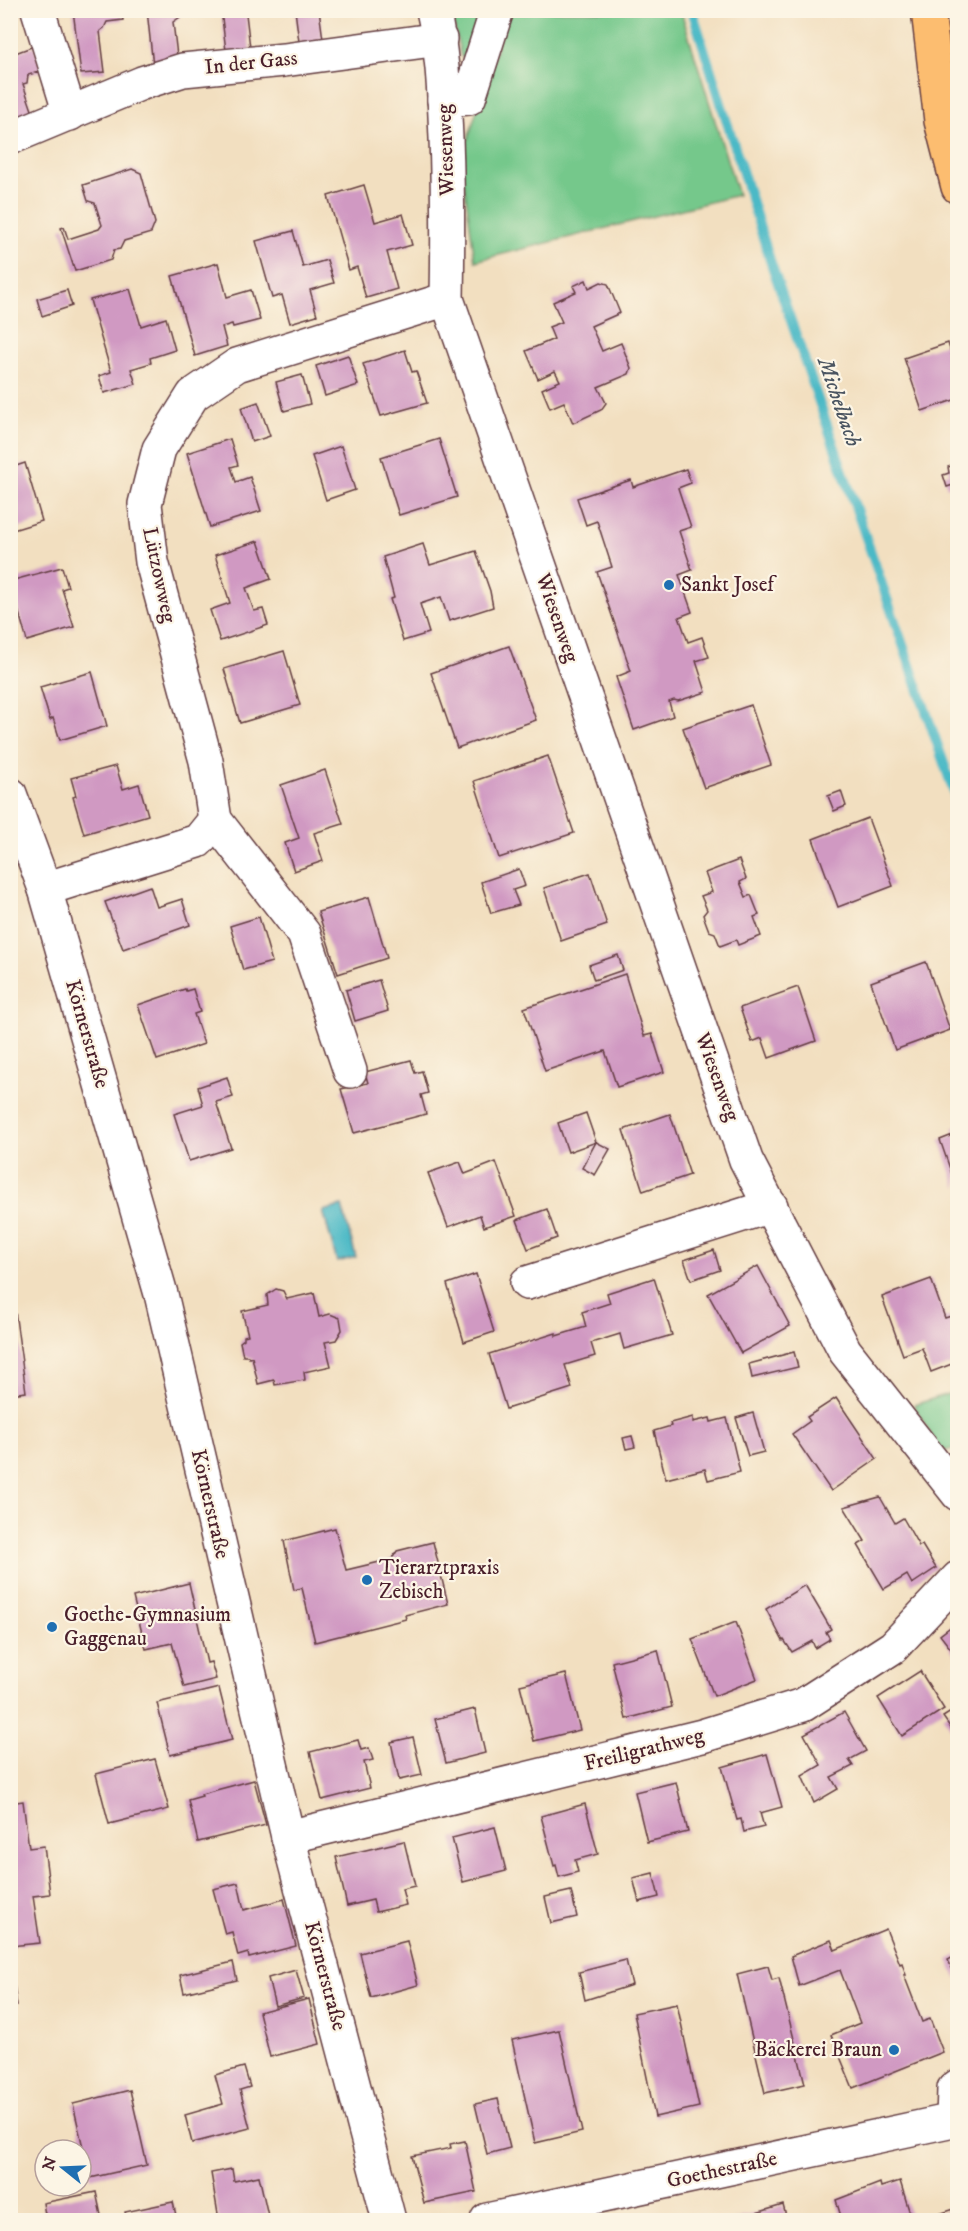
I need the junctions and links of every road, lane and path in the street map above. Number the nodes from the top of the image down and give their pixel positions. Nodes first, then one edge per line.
1 (38, 10) edge
2 (496, 10) edge
3 (928, 10) edge
4 (436, 25) edge
5 (444, 100) junction
6 (70, 114) junction
7 (10, 138) edge
8 (957, 187) edge
9 (447, 299) junction
10 (10, 794) edge
11 (215, 820) junction
12 (45, 889) junction
13 (350, 1071) dead end
14 (771, 1206) junction
15 (527, 1283) dead end
16 (957, 1494) edge
17 (957, 1578) edge
18 (288, 1837) junction
19 (957, 2086) edge
20 (955, 2119) edge
21 (389, 2220) edge
22 (487, 2220) edge

1 - 6 street
2 - 5 street
3 - 8 main road
4 - 5 street, Wiesenweg
4 - 6 street, In der Gass
5 - 9 street, Wiesenweg
6 - 7 street, In der Gass
9 - 11 street, Lützowweg
9 - 14 street, Wiesenweg
10 - 12 street, Körnerstraße
11 - 12 street
11 - 13 street, Lützowweg
12 - 18 street, Körnerstraße
14 - 15 street
14 - 16 street, Wiesenweg
17 - 18 street, Freiligrathweg
18 - 21 street, Körnerstraße
19 - 20 street
20 - 22 street, Goethestraße

